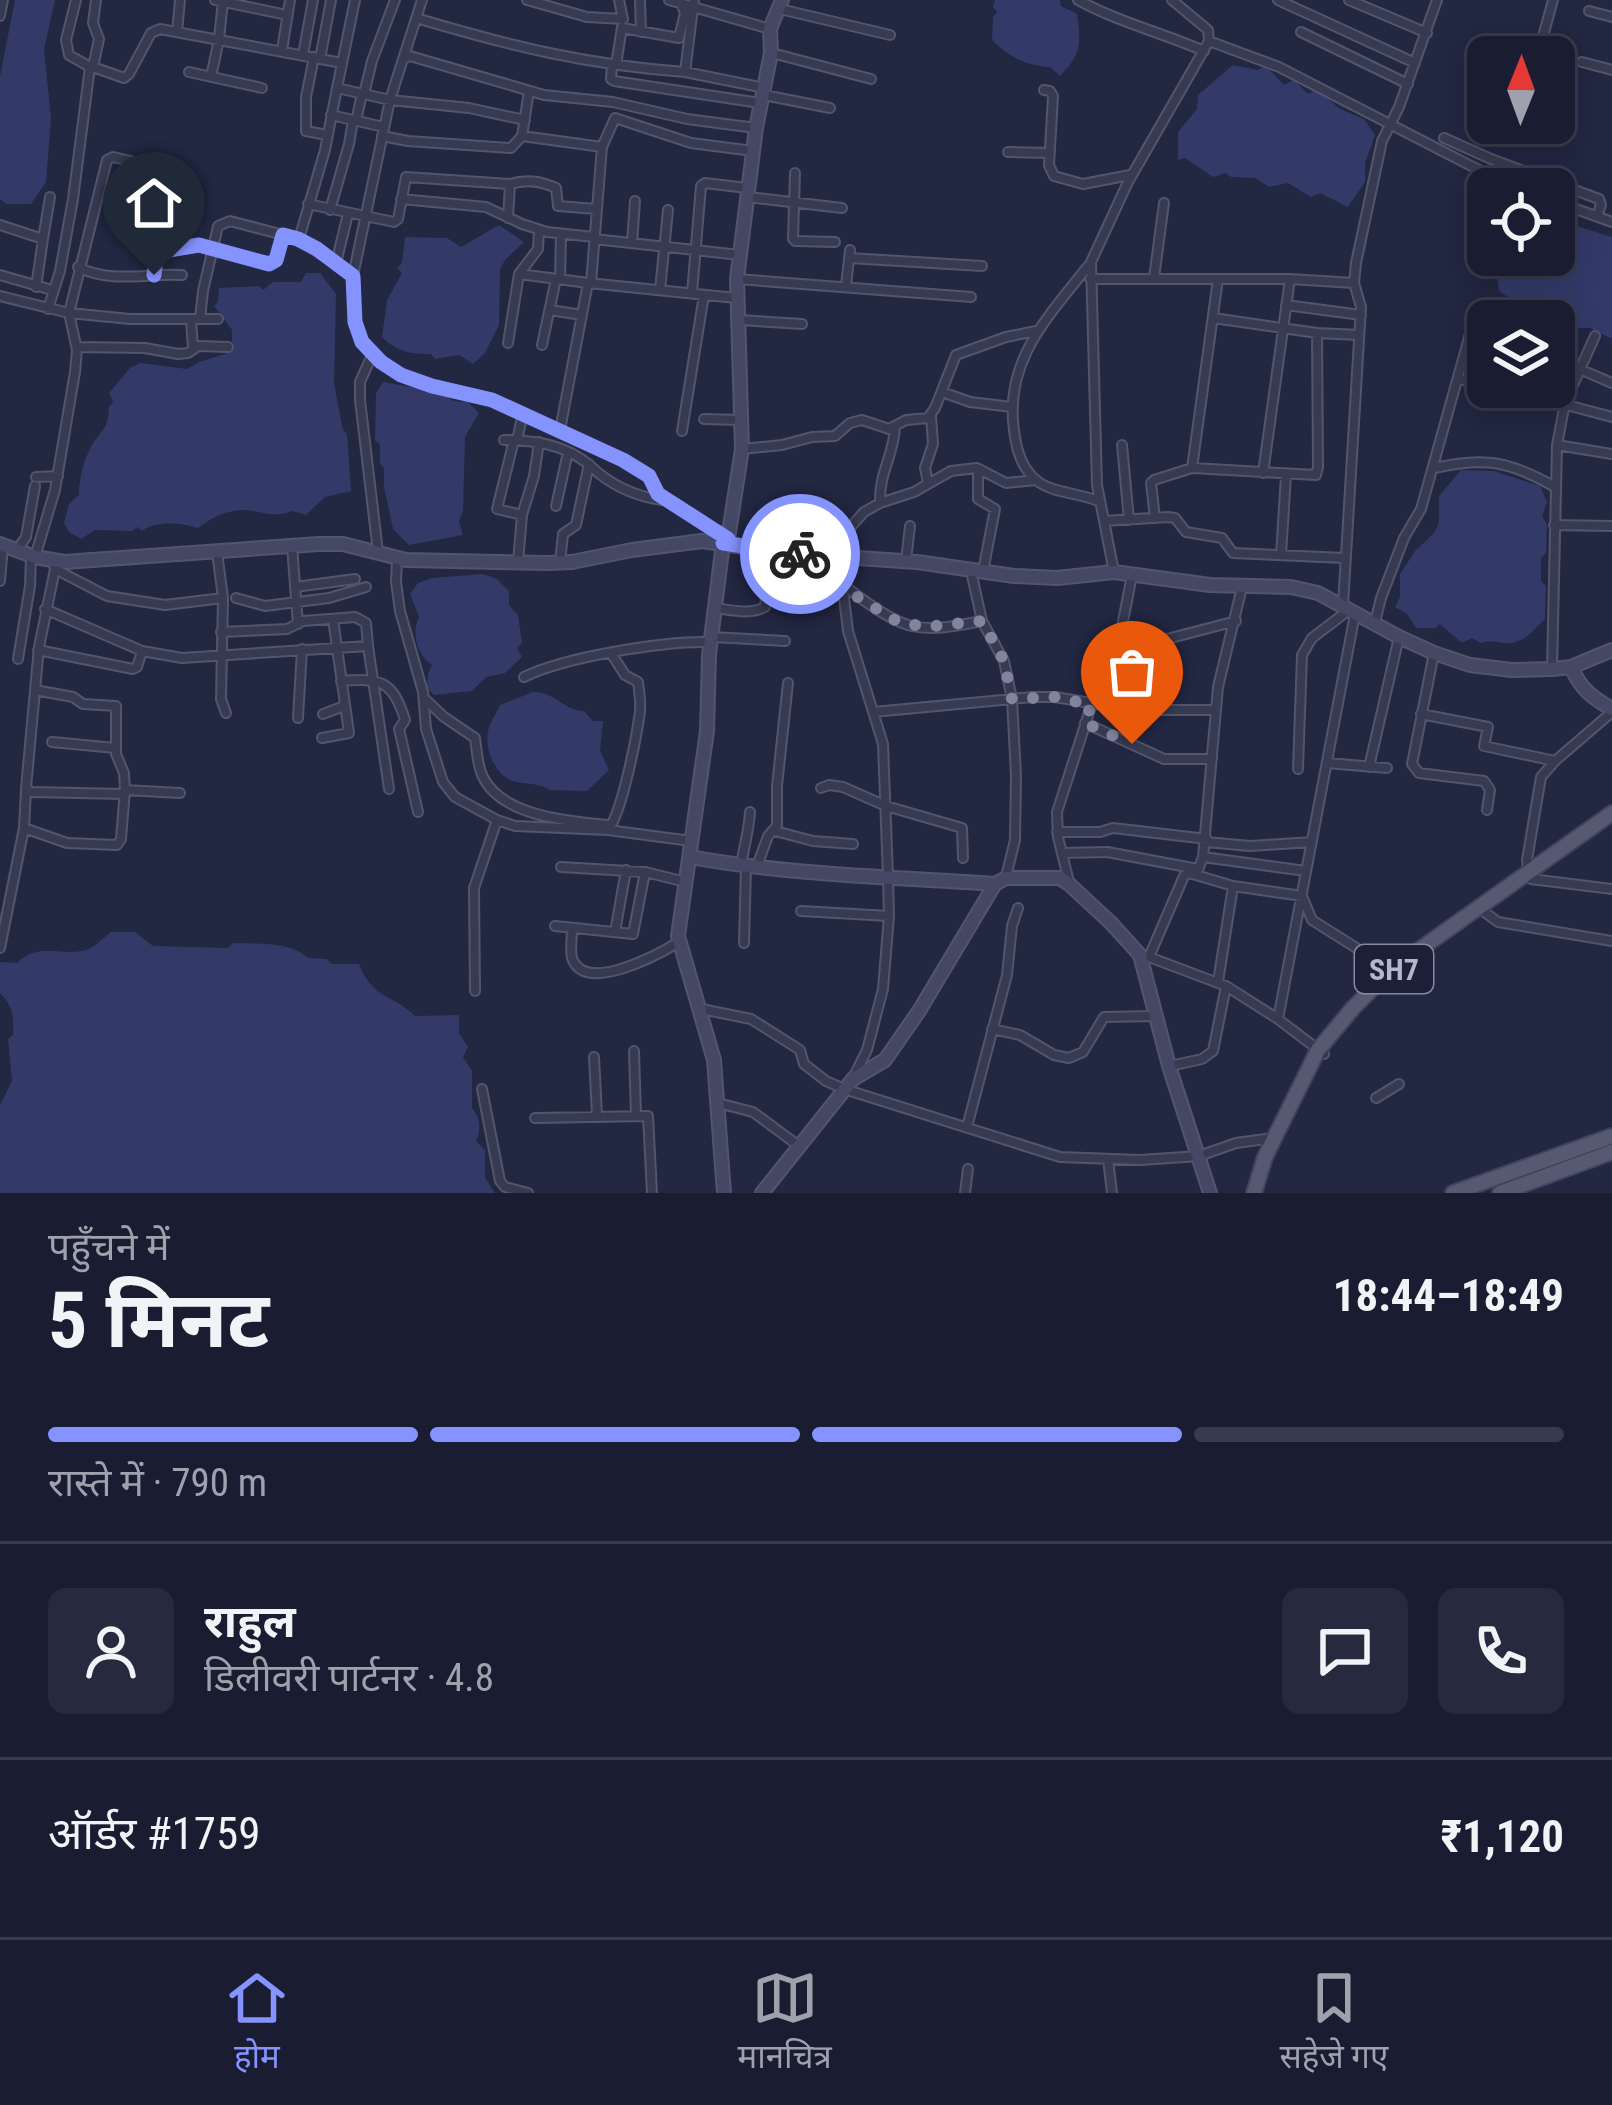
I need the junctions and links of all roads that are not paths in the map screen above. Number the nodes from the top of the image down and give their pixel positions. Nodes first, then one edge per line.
1 (3, 0) edge
2 (76, 0) edge
3 (96, 0) edge
4 (180, 0) edge
5 (290, 0) edge
6 (313, 0) edge
7 (331, 0) edge
8 (356, 0) edge
9 (395, 0) edge
10 (422, 0) edge
11 (527, 0) edge
12 (620, 0) edge
13 (640, 0) edge
14 (668, 0) edge
15 (720, 0) edge
16 (1078, 0) edge
17 (1172, 0) edge
18 (1278, 0) edge
19 (1349, 0) edge
20 (1437, 0) edge
21 (1553, 0) edge
22 (219, 1) edge
23 (681, 3) edge
24 (693, 3) edge
25 (257, 4) edge
26 (1373, 4) edge
27 (781, 5) edge
28 (1589, 11) dead end
29 (715, 12) junction
30 (287, 15) junction
31 (0, 16) edge
32 (1612, 17) edge
33 (416, 18) junction
34 (622, 24) junction
35 (770, 29) junction
36 (177, 32) junction
37 (641, 32) junction
38 (1301, 32) dead end
39 (1427, 33) junction
40 (890, 34) dead end
41 (1543, 36) edge
42 (219, 39) junction
43 (1209, 41) junction
44 (282, 50) junction
45 (1204, 51) junction
46 (771, 53) junction
47 (313, 57) junction
48 (1417, 58) junction
49 (403, 59) junction
50 (1582, 62) dead end
51 (342, 64) junction
52 (614, 66) junction
53 (92, 67) junction
54 (1612, 70) edge
55 (188, 72) dead end
56 (685, 73) junction
57 (211, 77) junction
58 (871, 79) dead end
59 (1408, 84) junction
60 (262, 88) dead end
61 (337, 88) junction
62 (1044, 90) dead end
63 (529, 91) junction
64 (363, 94) junction
65 (763, 95) junction
66 (390, 100) junction
67 (830, 108) dead end
68 (331, 115) junction
69 (525, 120) junction
70 (355, 121) junction
71 (1390, 122) junction
72 (756, 128) junction
73 (383, 131) junction
74 (327, 135) junction
75 (522, 136) junction
76 (1444, 138) dead end
77 (602, 147) junction
78 (753, 151) junction
79 (1008, 152) dead end
80 (1049, 153) junction
81 (1477, 168) edge
82 (165, 169) dead end
83 (795, 173) dead end
84 (1132, 175) junction
85 (510, 184) junction
86 (747, 192) junction
87 (50, 197) dead end
88 (401, 199) junction
89 (635, 201) dead end
90 (793, 202) junction
91 (1164, 203) dead end
92 (308, 204) junction
93 (597, 208) junction
94 (842, 208) dead end
95 (1575, 208) edge
96 (330, 209) junction
97 (668, 210) dead end
98 (348, 214) junction
99 (1597, 216) junction
100 (366, 218) junction
101 (508, 218) junction
102 (1612, 222) edge
103 (0, 225) edge
104 (539, 230) junction
105 (561, 234) junction
106 (283, 235) junction
107 (594, 238) junction
108 (43, 239) junction
109 (298, 239) junction
110 (835, 242) dead end
111 (632, 243) junction
112 (664, 247) junction
113 (213, 250) junction
114 (696, 250) junction
115 (740, 254) junction
116 (336, 262) junction
117 (1091, 262) junction
118 (982, 266) dead end
119 (79, 267) junction
120 (519, 274) junction
121 (0, 275) edge
122 (154, 275) junction
123 (182, 275) dead end
124 (353, 276) junction
125 (1154, 278) junction
126 (558, 279) junction
127 (737, 279) junction
128 (1090, 279) junction
129 (1218, 279) junction
130 (1290, 279) junction
131 (590, 283) junction
132 (1354, 283) junction
133 (57, 286) junction
134 (846, 286) junction
135 (36, 287) junction
136 (659, 290) junction
137 (692, 293) junction
138 (704, 295) junction
139 (0, 296) edge
140 (971, 297) dead end
141 (736, 298) junction
142 (1286, 304) junction
143 (48, 309) junction
144 (550, 310) junction
145 (69, 313) junction
146 (582, 315) junction
147 (1360, 315) junction
148 (1213, 318) junction
149 (196, 319) junction
150 (218, 320) dead end
151 (737, 320) junction
152 (802, 324) dead end
153 (1283, 328) junction
154 (1036, 331) junction
155 (1318, 333) junction
156 (1359, 335) junction
157 (1595, 336) dead end
158 (508, 344) dead end
159 (542, 345) dead end
160 (1467, 345) edge
161 (228, 346) dead end
162 (76, 347) junction
163 (193, 349) junction
164 (373, 353) junction
165 (1575, 368) edge
166 (1578, 370) junction
167 (1575, 378) edge
168 (1458, 380) junction
169 (1467, 382) edge
170 (1612, 383) edge
171 (942, 392) junction
172 (1012, 407) junction
173 (1575, 407) edge
174 (1564, 408) edge
175 (523, 413) junction
176 (931, 414) junction
177 (1612, 417) edge
178 (704, 419) dead end
179 (741, 420) junction
180 (895, 426) junction
181 (560, 431) junction
182 (682, 431) dead end
183 (512, 440) junction
184 (539, 442) junction
185 (1121, 445) dead end
186 (1557, 445) junction
187 (742, 449) junction
188 (568, 452) junction
189 (1612, 454) edge
190 (590, 464) junction
191 (1192, 468) junction
192 (978, 469) junction
193 (1434, 469) junction
194 (1263, 473) junction
195 (1286, 475) junction
196 (58, 476) junction
197 (1036, 480) junction
198 (928, 483) junction
199 (1556, 487) junction
200 (670, 501) junction
201 (1099, 501) junction
202 (880, 502) junction
203 (556, 506) dead end
204 (497, 507) junction
205 (523, 514) junction
206 (1155, 518) junction
207 (1130, 520) junction
208 (493, 521) dead end
209 (1104, 521) junction
210 (1554, 525) junction
211 (910, 526) dead end
212 (1612, 526) edge
213 (725, 541) junction
214 (2, 544) edge
215 (292, 545) junction
216 (217, 550) junction
217 (28, 554) junction
218 (378, 554) junction
219 (1281, 555) junction
220 (397, 557) junction
221 (838, 557) junction
222 (1345, 558) junction
223 (905, 561) junction
224 (518, 562) junction
225 (560, 563) junction
226 (54, 566) junction
227 (977, 571) junction
228 (1114, 572) junction
229 (1132, 575) junction
230 (355, 579) dead end
231 (0, 581) edge
232 (842, 583) junction
233 (767, 585) dead end
234 (295, 587) junction
235 (367, 587) dead end
236 (1242, 587) junction
237 (223, 598) junction
238 (236, 598) dead end
239 (296, 601) junction
240 (715, 608) junction
241 (45, 609) junction
242 (1349, 610) junction
243 (333, 619) junction
244 (982, 621) junction
245 (1236, 621) junction
246 (298, 624) junction
247 (1375, 624) junction
248 (221, 632) junction
249 (1399, 637) junction
250 (711, 639) junction
251 (785, 641) dead end
252 (1118, 642) junction
253 (368, 646) junction
254 (337, 647) junction
255 (302, 649) junction
256 (38, 650) junction
257 (1612, 650) edge
258 (142, 651) junction
259 (611, 653) junction
260 (1434, 653) junction
261 (222, 654) junction
262 (18, 659) dead end
263 (1570, 667) junction
264 (1552, 669) junction
265 (524, 676) dead end
266 (371, 679) junction
267 (341, 681) junction
268 (788, 683) dead end
269 (35, 690) junction
270 (424, 698) junction
271 (1012, 699) junction
272 (1091, 705) junction
273 (344, 706) junction
274 (1216, 710) junction
275 (1612, 711) edge
276 (226, 712) dead end
277 (873, 712) junction
278 (323, 714) dead end
279 (1421, 714) junction
280 (298, 718) dead end
281 (1085, 723) junction
282 (322, 738) dead end
283 (52, 742) dead end
284 (116, 748) junction
285 (1212, 759) junction
286 (1555, 761) junction
287 (1327, 763) junction
288 (1369, 767) junction
289 (1387, 768) dead end
290 (1298, 770) dead end
291 (820, 788) dead end
292 (389, 789) dead end
293 (26, 790) junction
294 (125, 792) junction
295 (180, 793) dead end
296 (886, 806) junction
297 (1487, 810) dead end
298 (418, 812) dead end
299 (750, 812) dead end
300 (1612, 813) edge
301 (497, 820) junction
302 (1612, 822) edge
303 (24, 828) junction
304 (611, 828) junction
305 (775, 831) junction
306 (1058, 832) junction
307 (1206, 840) junction
308 (691, 841) junction
309 (1312, 842) junction
310 (853, 844) dead end
311 (1061, 853) junction
312 (689, 857) junction
313 (1203, 857) junction
314 (963, 858) dead end
315 (561, 867) dead end
316 (748, 867) junction
317 (626, 870) junction
318 (1306, 871) junction
319 (645, 872) junction
320 (1197, 872) junction
321 (1530, 876) junction
322 (888, 877) junction
323 (1000, 881) junction
324 (686, 882) junction
325 (1070, 884) junction
326 (1233, 886) junction
327 (1609, 886) edge
328 (1301, 896) junction
329 (1018, 908) dead end
330 (801, 911) dead end
331 (1482, 911) junction
332 (889, 916) junction
333 (555, 926) dead end
334 (572, 928) junction
335 (615, 932) junction
336 (1612, 941) edge
337 (679, 942) junction
338 (744, 943) dead end
339 (0, 948) edge
340 (1145, 956) junction
341 (1396, 972) junction
342 (1222, 984) junction
343 (475, 991) dead end
344 (700, 1010) junction
345 (1156, 1016) junction
346 (1278, 1019) junction
347 (992, 1029) junction
348 (634, 1051) dead end
349 (1321, 1052) junction
350 (594, 1057) dead end
351 (1169, 1066) junction
352 (848, 1084) junction
353 (1399, 1084) dead end
354 (482, 1089) dead end
355 (1376, 1098) dead end
356 (717, 1102) junction
357 (636, 1114) junction
358 (597, 1116) junction
359 (535, 1118) dead end
360 (968, 1127) junction
361 (1612, 1136) edge
362 (1275, 1137) junction
363 (799, 1146) junction
364 (1612, 1152) edge
365 (1199, 1156) junction
366 (1108, 1159) junction
367 (968, 1169) dead end
368 (1479, 1184) junction
369 (528, 1193) edge
370 (652, 1193) edge
371 (724, 1193) edge
372 (762, 1193) edge
373 (965, 1193) edge
374 (1112, 1193) edge
375 (1210, 1193) edge
376 (1258, 1193) edge
377 (1453, 1193) edge
378 (1499, 1193) edge

1 - 31 street
2 - 53 street
3 - 53 street
4 - 36 street
5 - 30 street
6 - 47 street
7 - 47 street
8 - 51 street
9 - 64 street
10 - 33 street
11 - 34 street
12 - 34 street
13 - 37 street
14 - 23 street
15 - 29 street
16 - 45 street
17 - 43 street
18 - 48 street
19 - 26 street
20 - 39 street
21 - 41 street
22 - 25 street
22 - 42 street
23 - 24 street
23 - 37 street
24 - 29 street
24 - 56 street
25 - 30 street
26 - 39 street
27 - 35 street
27 - 40 street
28 - 32 street
29 - 35 street
30 - 44 street
33 - 49 street
33 - 52 street
34 - 37 street
34 - 52 street
35 - 46 street
36 - 42 street
36 - 53 street
38 - 59 street
39 - 48 street
42 - 44 street
42 - 57 street
43 - 45 street
43 - 71 street
44 - 47 street
45 - 84 street
46 - 58 street
46 - 65 street
47 - 51 street
47 - 74 street
48 - 59 street
49 - 63 street
49 - 66 street
50 - 54 street
51 - 61 street
52 - 56 street
52 - 65 street
53 - 133 street
55 - 57 street
56 - 65 street
57 - 60 street
59 - 71 street
61 - 64 street
61 - 68 street
62 - 80 street
63 - 69 street
63 - 72 street
64 - 66 street
64 - 70 street
65 - 67 street
65 - 72 street
66 - 69 street
66 - 73 street
68 - 70 street
68 - 74 street
69 - 75 street
70 - 73 street
70 - 96 street
71 - 81 street
71 - 132 street
72 - 78 street
73 - 75 street
73 - 100 street
74 - 92 street
75 - 77 street
76 - 99 street
77 - 78 street
77 - 93 street
78 - 86 street
79 - 80 street
80 - 84 street
82 - 119 street
83 - 90 street
84 - 117 street
85 - 88 street
85 - 93 street
85 - 101 street
86 - 90 street
86 - 114 street
86 - 115 street
87 - 108 street
88 - 100 street
88 - 101 street
89 - 111 street
90 - 94 street
90 - 110 street
91 - 125 street
92 - 96 street
92 - 109 street
93 - 107 street
95 - 99 street
96 - 98 street
97 - 112 street
98 - 100 street
98 - 116 street
99 - 102 street
100 - 124 street
101 - 104 street
103 - 108 street
104 - 105 street
104 - 120 street
105 - 107 street
105 - 126 street
106 - 109 street
106 - 113 street
106 - 113 street
107 - 111 street
107 - 131 street
108 - 135 street
109 - 116 street
111 - 112 street
112 - 114 street
112 - 136 street
113 - 122 street
113 - 149 street
114 - 115 street
114 - 137 street
115 - 127 street
116 - 124 street
117 - 128 street
117 - 154 street
118 - 134 street
119 - 122 street
119 - 145 street
120 - 126 street
120 - 158 street
121 - 135 street
122 - 123 street
124 - 164 street
125 - 128 street
125 - 129 street
126 - 131 street
126 - 144 street
127 - 134 street
127 - 141 street
128 - 201 street
129 - 130 street
129 - 148 street
130 - 132 street
130 - 142 street
131 - 136 street
131 - 146 street
132 - 147 street
133 - 135 street
133 - 143 street
134 - 140 street
136 - 137 street
137 - 138 street
138 - 141 street
138 - 182 street
139 - 143 street
141 - 151 street
142 - 147 street
142 - 153 street
143 - 145 street
144 - 146 street
144 - 159 street
145 - 149 street
145 - 162 street
146 - 181 street
147 - 156 street
148 - 153 street
148 - 191 street
149 - 150 street
149 - 163 street
151 - 152 street
151 - 179 street
153 - 155 street
153 - 194 street
154 - 171 street
154 - 172 street
155 - 156 street
155 - 195 street
156 - 222 street
157 - 166 street
160 - 168 street
161 - 163 street
162 - 163 street
162 - 196 street
164 - 175 street
164 - 218 street
165 - 166 street
166 - 167 street
166 - 170 street
168 - 169 street
168 - 193 street
171 - 172 street
171 - 176 street
172 - 197 street
173 - 177 street
174 - 186 street
175 - 181 street
175 - 183 street
176 - 180 street
176 - 198 street
178 - 179 street
179 - 187 street
180 - 187 street
180 - 202 street
181 - 200 street
183 - 184 street
183 - 204 street
184 - 188 street
184 - 205 street
185 - 207 street
186 - 189 street
186 - 199 street
187 - 213 street
188 - 190 street
188 - 203 street
190 - 200 street
190 - 225 street
191 - 194 street
191 - 206 street
192 - 197 street
192 - 198 street
192 - 227 street
193 - 199 street
193 - 247 street
194 - 195 street
195 - 219 street
196 - 217 street
196 - 217 street
197 - 201 street
198 - 202 street
199 - 210 street
200 - 213 street
201 - 209 street
202 - 221 street
204 - 205 street
204 - 208 street
205 - 224 street
206 - 207 street
206 - 219 street
207 - 209 street
209 - 228 street
210 - 212 street
210 - 264 street
211 - 223 street
213 - 221 street
213 - 225 street
213 - 240 street
214 - 217 street
214 - 231 street
215 - 216 street
215 - 218 street
215 - 234 street
216 - 226 street
216 - 237 street
217 - 226 street
217 - 262 street
218 - 220 street
219 - 222 street
220 - 224 street
220 - 270 street
221 - 223 street
221 - 232 street
222 - 242 street
223 - 227 street
224 - 225 street
226 - 237 street
226 - 241 street
227 - 228 street
227 - 244 street
228 - 229 street
229 - 236 street
229 - 252 street
230 - 234 street
232 - 244 street
232 - 277 street
233 - 240 street
234 - 239 street
235 - 239 street
236 - 242 street
236 - 245 street
237 - 248 street
238 - 239 street
239 - 246 street
240 - 250 street
241 - 256 street
241 - 258 street
242 - 247 street
242 - 287 street
242 - 290 street
243 - 246 street
243 - 253 street
243 - 254 street
244 - 271 street
245 - 252 street
245 - 274 street
246 - 248 street
247 - 249 street
248 - 261 street
249 - 260 street
249 - 288 street
250 - 251 street
250 - 259 street
250 - 308 street
252 - 272 street
253 - 254 street
253 - 266 street
254 - 255 street
254 - 267 street
255 - 261 street
255 - 280 street
256 - 258 street
256 - 269 street
257 - 263 street
258 - 261 street
259 - 265 street
259 - 304 street
260 - 264 street
260 - 279 street
261 - 276 street
263 - 264 street
263 - 275 street
266 - 267 street
266 - 292 street
266 - 298 street
267 - 273 street
268 - 305 street
269 - 284 street
269 - 293 street
270 - 301 street
270 - 304 street
271 - 272 street
271 - 277 street
271 - 323 street
272 - 274 street
272 - 281 street
273 - 278 street
273 - 282 street
274 - 285 street
275 - 286 street
277 - 296 street
279 - 286 street
279 - 297 street
281 - 285 street
281 - 306 street
283 - 284 street
284 - 294 street
285 - 307 street
286 - 321 street
287 - 288 street
287 - 309 street
288 - 289 street
291 - 296 street
293 - 294 street
293 - 303 street
294 - 295 street
294 - 303 street
296 - 314 street
296 - 322 street
299 - 316 street
300 - 321 main road, SH7
301 - 304 street
301 - 343 street
302 - 321 main road, SH7
303 - 339 street
304 - 308 street
305 - 310 street
305 - 316 street
306 - 307 street
306 - 311 street
307 - 309 street
307 - 313 street
308 - 312 street
309 - 318 street
311 - 320 street
311 - 325 street
312 - 316 street
312 - 324 street
313 - 318 street
313 - 320 street
315 - 317 street
316 - 322 street
316 - 338 street
317 - 319 street
317 - 335 street
318 - 328 street
319 - 324 street
319 - 335 street
320 - 326 street
320 - 340 street
321 - 327 street
321 - 331 main road, SH7
322 - 323 street
322 - 332 street
323 - 325 street
323 - 352 street
324 - 337 street
325 - 340 street
326 - 328 street
326 - 342 street
328 - 341 street
328 - 346 street
329 - 347 street
330 - 332 street
331 - 336 street
331 - 341 main road, SH7
332 - 352 street
333 - 334 street
334 - 335 street
334 - 337 street
337 - 344 street
340 - 342 street
340 - 345 street
341 - 349 main road, SH7
342 - 346 street
342 - 351 street
344 - 352 street
344 - 356 street
345 - 347 street
345 - 351 street
346 - 349 street
347 - 360 street
348 - 357 street
349 - 362 main road, SH7
349 - 376 main road, SH7
350 - 358 street
351 - 365 street
352 - 360 street
352 - 363 street
353 - 355 street
354 - 369 street
356 - 363 street
356 - 371 street
357 - 358 street
357 - 370 street
358 - 359 street
360 - 366 street
361 - 368 main road
362 - 365 street
362 - 376 main road, SH7
363 - 372 street
364 - 378 main road
365 - 366 street
365 - 375 street
366 - 374 street
367 - 373 street
368 - 377 main road
368 - 378 street

